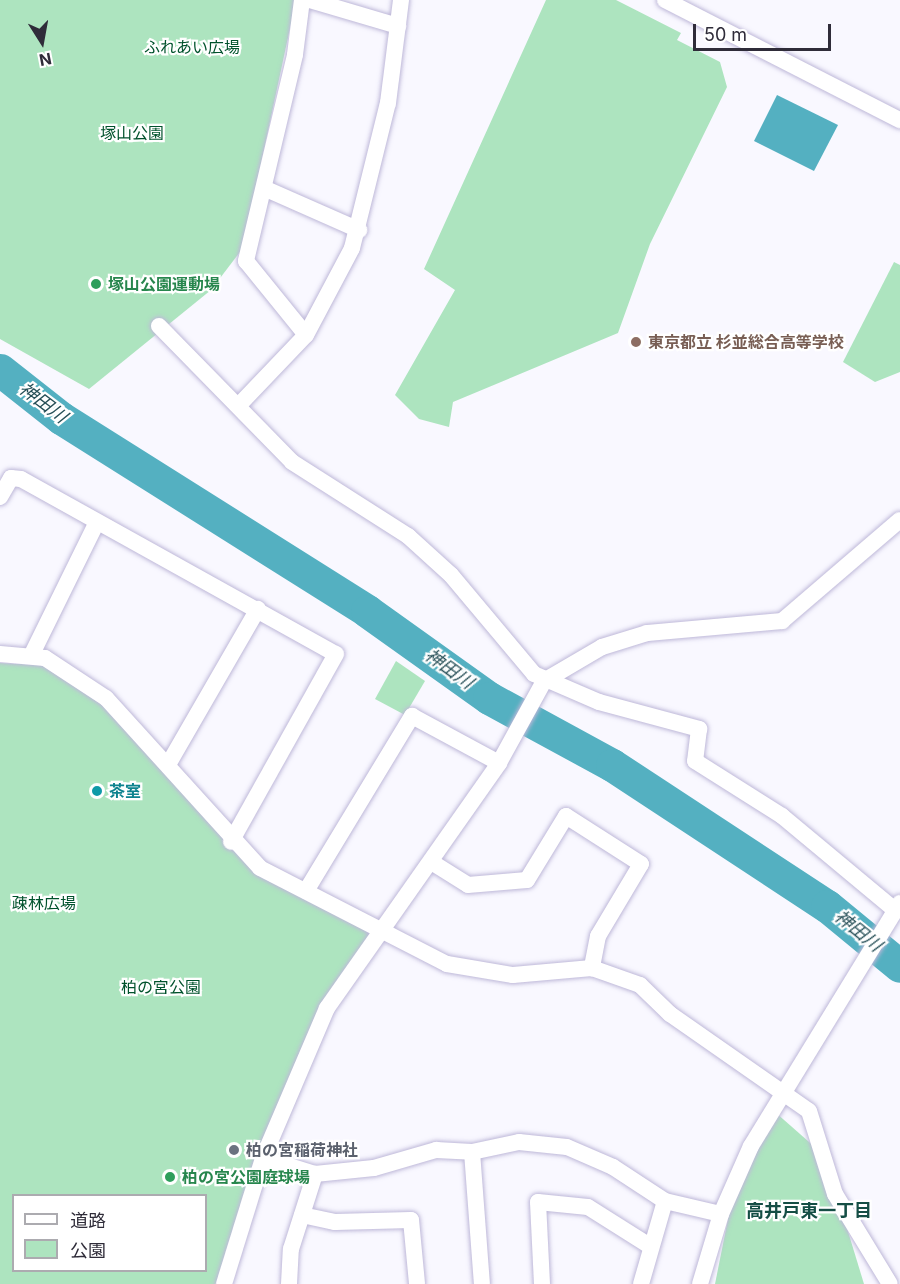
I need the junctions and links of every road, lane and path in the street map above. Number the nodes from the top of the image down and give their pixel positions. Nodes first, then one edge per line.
1 (302, 0) edge
2 (310, 0) edge
3 (401, 0) edge
4 (665, 0) edge
5 (399, 26) junction
6 (900, 120) edge
7 (266, 189) junction
8 (359, 230) junction
9 (159, 326) dead end
10 (306, 335) junction
11 (240, 404) junction
12 (0, 497) edge
13 (900, 520) edge
14 (98, 522) junction
15 (258, 609) junction
16 (0, 654) edge
17 (32, 654) junction
18 (544, 681) junction
19 (169, 763) junction
20 (500, 763) junction
21 (231, 842) junction
22 (433, 863) junction
23 (306, 891) junction
24 (898, 907) edge
25 (386, 931) junction
26 (592, 968) junction
27 (784, 1090) junction
28 (472, 1152) junction
29 (263, 1158) junction
30 (315, 1174) junction
31 (665, 1201) junction
32 (721, 1214) junction
33 (302, 1215) junction
34 (650, 1246) junction
35 (225, 1284) edge
36 (289, 1284) edge
37 (417, 1284) edge
38 (482, 1284) edge
39 (542, 1284) edge
40 (641, 1284) edge
41 (700, 1284) edge
42 (890, 1284) edge

1 - 7 street
2 - 5 street
3 - 5 street
4 - 6 street
5 - 8 street
7 - 8 street
7 - 10 street
8 - 10 street
9 - 11 street
10 - 11 street
11 - 18 street
12 - 14 street
13 - 18 street
14 - 15 street
14 - 17 street
15 - 19 street
15 - 21 street
16 - 17 street
17 - 19 street
18 - 20 street
18 - 24 street
19 - 21 street
20 - 22 street
20 - 23 street
21 - 23 street
22 - 25 street
22 - 26 street
23 - 25 street
24 - 27 street
25 - 26 street
25 - 29 street
26 - 27 street
27 - 32 street
27 - 42 street
28 - 30 street
28 - 31 street
28 - 38 street
29 - 30 street
29 - 35 street
30 - 33 street
31 - 32 street
31 - 34 street
32 - 41 street
33 - 36 street
33 - 37 street
34 - 39 street
34 - 40 street

